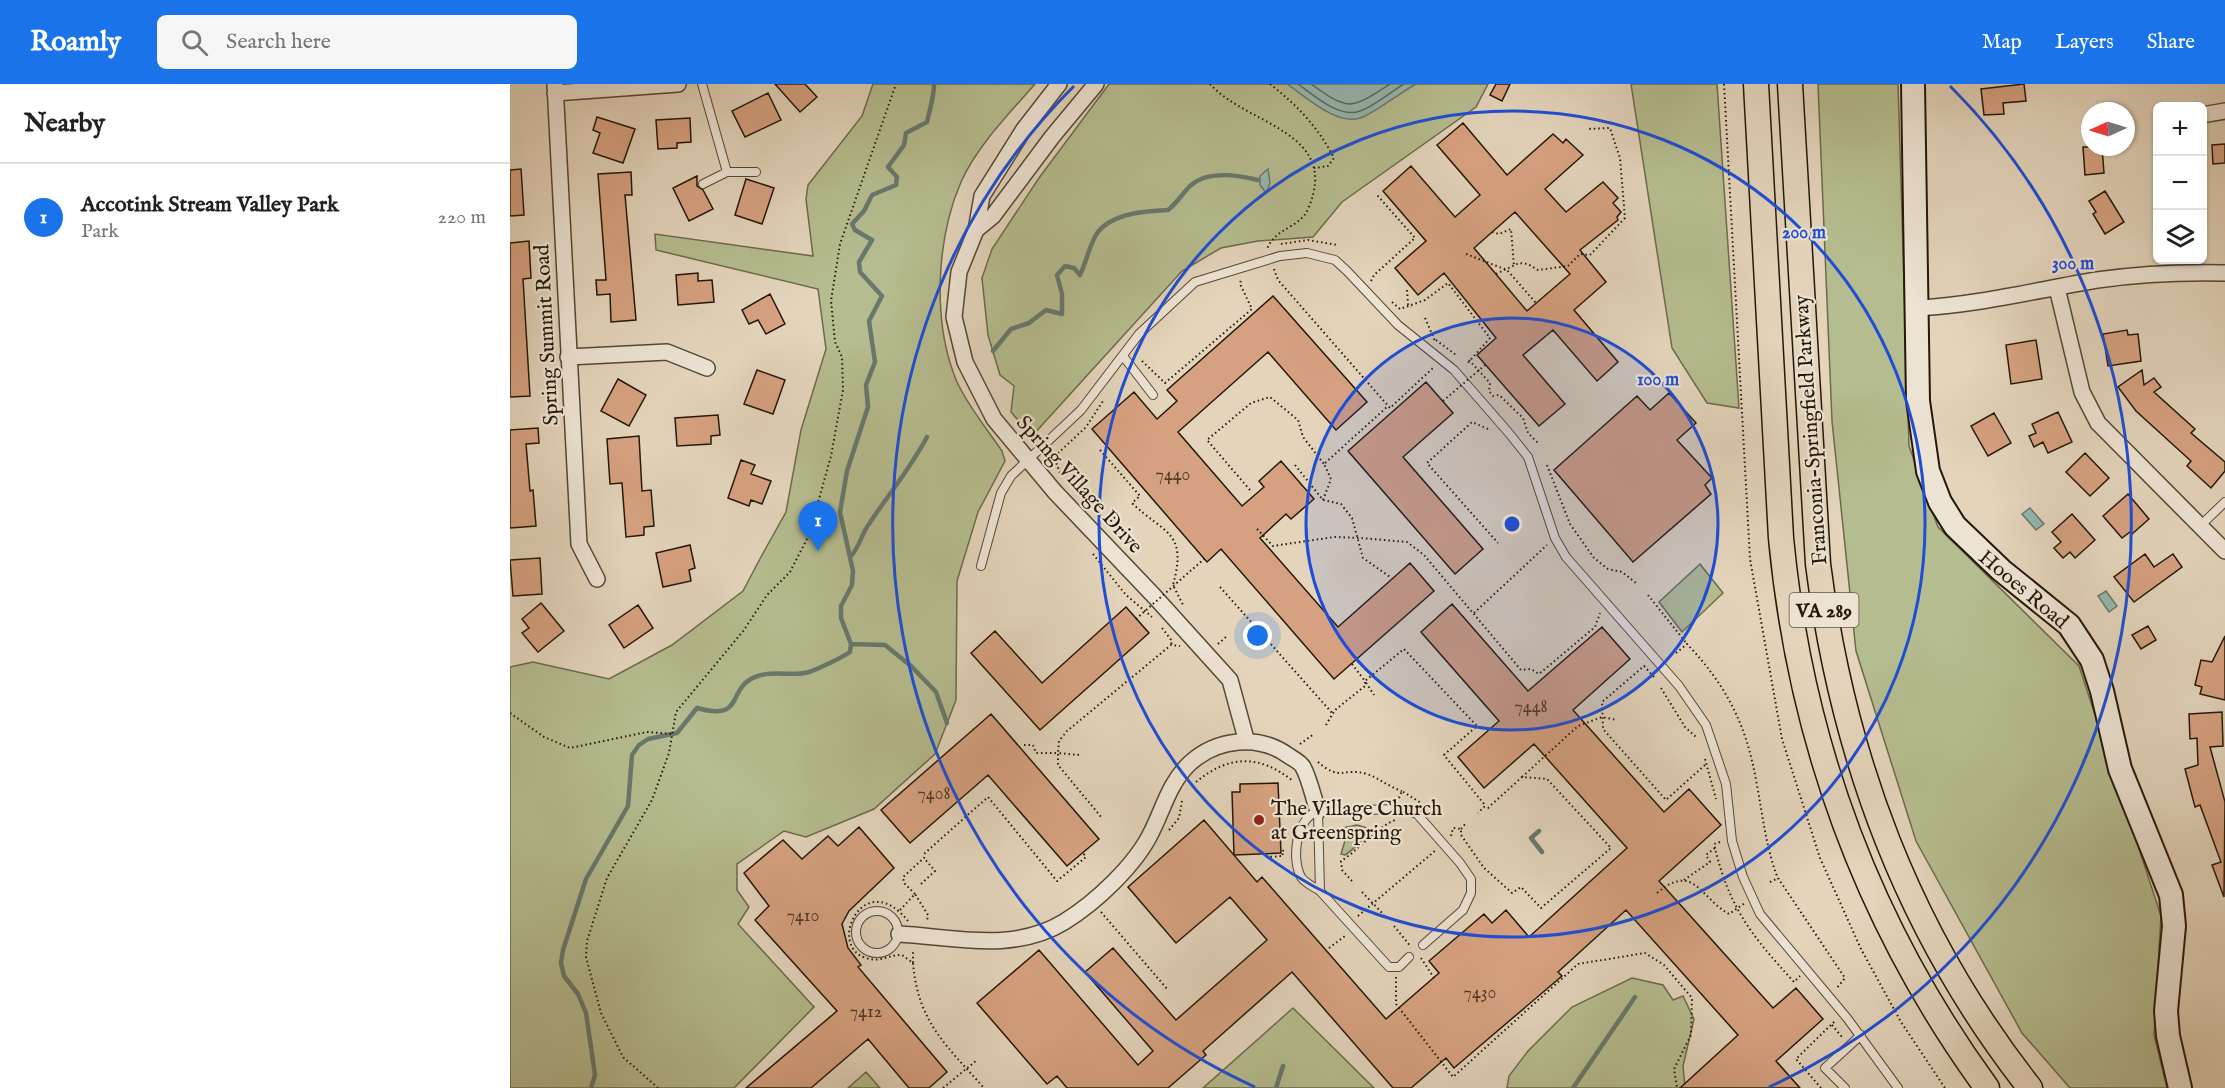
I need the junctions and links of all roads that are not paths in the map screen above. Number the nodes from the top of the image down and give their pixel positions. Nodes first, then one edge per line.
1 (678, 84) edge
2 (702, 84) edge
3 (1096, 84) edge
4 (1756, 84) edge
5 (1790, 84) edge
6 (1913, 84) edge
7 (555, 88) edge
8 (1054, 90) edge
9 (2225, 111) edge
10 (1072, 113) junction
11 (2207, 114) edge
12 (727, 172) junction
13 (756, 172) dead end
14 (703, 184) dead end
15 (975, 230) junction
16 (2225, 273) edge
17 (2057, 288) junction
18 (1916, 308) junction
19 (1123, 356) junction
20 (568, 357) junction
21 (707, 368) dead end
22 (1153, 394) dead end
23 (1027, 459) junction
24 (2225, 501) edge
25 (2200, 526) junction
26 (2225, 551) edge
27 (981, 566) dead end
28 (597, 579) dead end
29 (1246, 739) junction
30 (1318, 811) junction
31 (1320, 891) junction
32 (899, 934) junction
33 (1423, 945) dead end
34 (1409, 957) dead end
35 (1861, 1035) junction
36 (1845, 1088) edge
37 (1898, 1088) edge
38 (1987, 1088) edge
39 (2030, 1088) edge
40 (2180, 1088) edge

1 - 7 street
2 - 12 lane
3 - 10 street, Spring Village Drive
4 - 38 main road, Franconia-Springfield Parkway / VA 289
5 - 39 main road, Franconia-Springfield Parkway / VA 289
6 - 18 street, Hooes Road
7 - 20 street, Spring Summit Road
8 - 10 street
8 - 15 street, Spring Village Drive
9 - 11 street
10 - 15 street, Spring Village Drive
12 - 13 lane
12 - 14 lane
15 - 23 street, Spring Village Drive
16 - 17 street
17 - 18 street
17 - 25 street
18 - 40 street, Hooes Road
19 - 22 lane
19 - 23 lane
19 - 35 lane
20 - 21 street
20 - 28 street, Spring Summit Road
23 - 27 lane
23 - 29 street, Spring Village Drive
24 - 25 lane
25 - 26 street
29 - 30 street
29 - 32 street
30 - 31 lane
30 - 31 lane
30 - 33 lane
31 - 34 lane
32 - 32 lane
35 - 36 lane
35 - 37 lane

